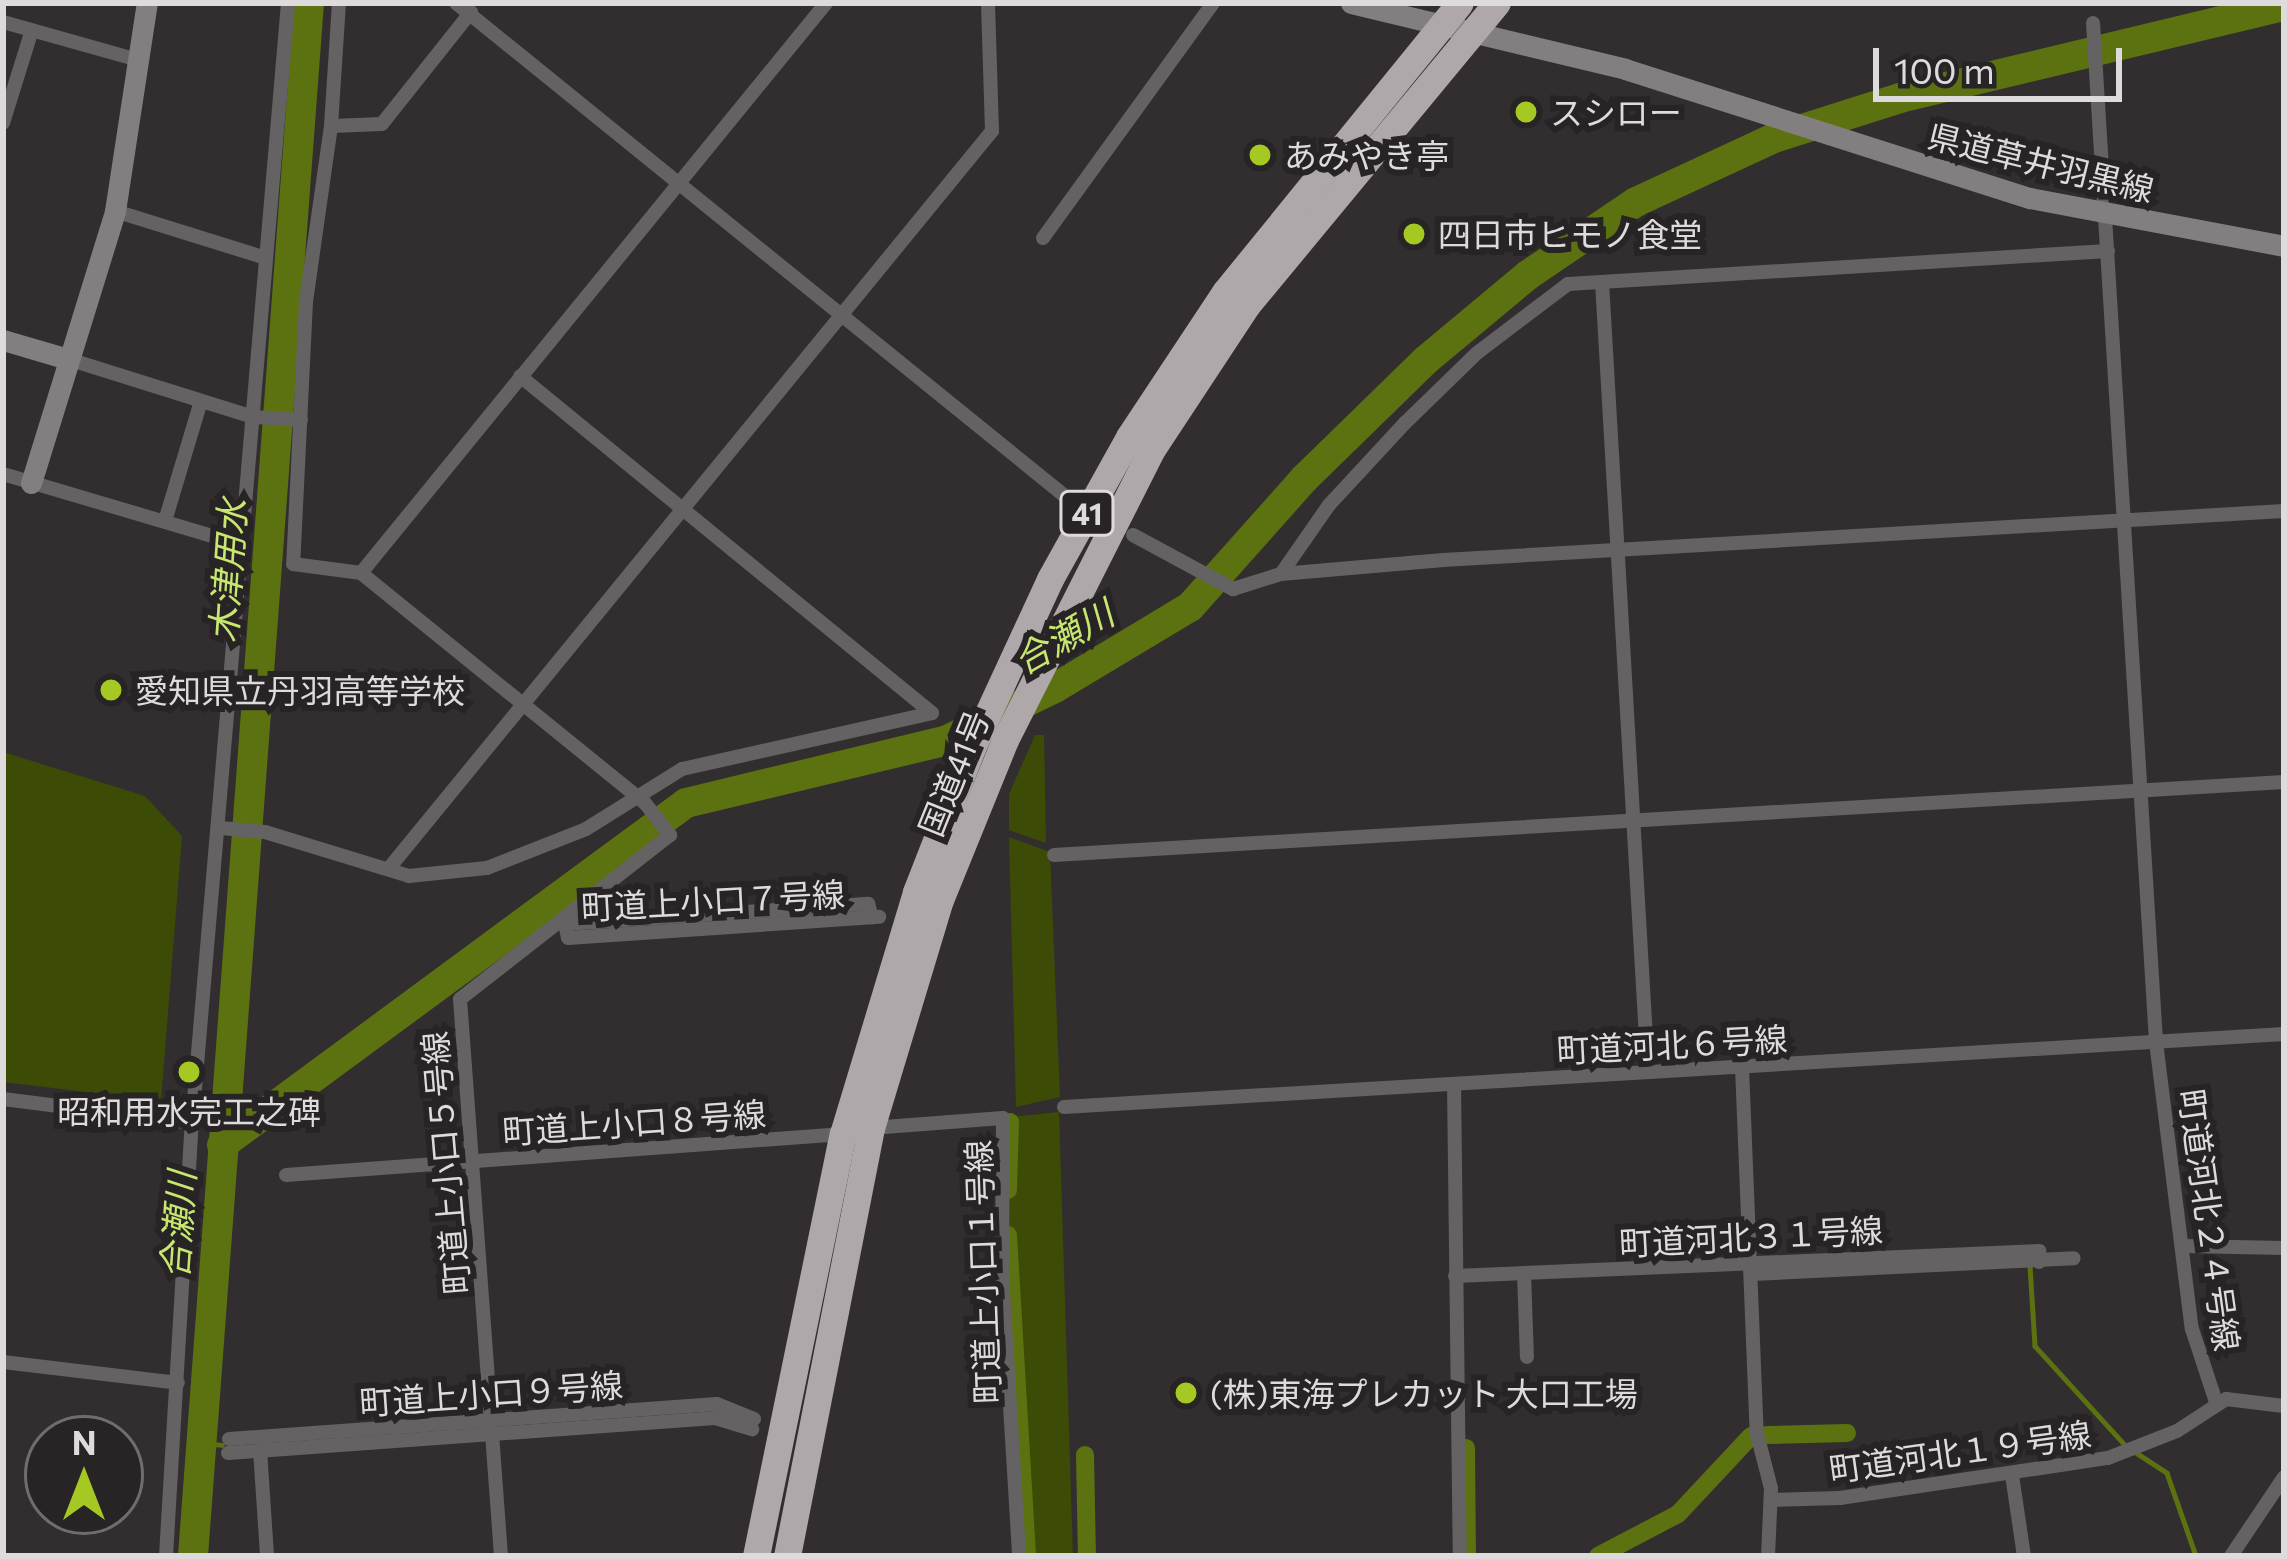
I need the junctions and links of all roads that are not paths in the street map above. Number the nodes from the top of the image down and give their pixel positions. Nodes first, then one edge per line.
1 (147, 3) edge
2 (288, 3) edge
3 (339, 3) edge
4 (456, 3) edge
5 (826, 3) edge
6 (988, 3) edge
7 (1213, 3) edge
8 (1351, 3) edge
9 (1497, 3) edge
10 (471, 12) junction
11 (1450, 12) edge
12 (3, 22) edge
13 (2092, 23) dead end
14 (32, 30) junction
15 (1472, 30) junction
16 (138, 60) junction
17 (3, 123) edge
18 (332, 126) junction
19 (680, 183) junction
20 (115, 211) junction
21 (2105, 215) junction
22 (1043, 238) dead end
23 (2284, 246) edge
24 (2108, 251) junction
25 (266, 258) junction
26 (1602, 282) junction
27 (1236, 298) junction
28 (839, 313) junction
29 (3, 340) edge
30 (68, 359) junction
31 (520, 376) junction
32 (201, 401) junction
33 (253, 417) junction
34 (302, 420) junction
35 (3, 474) edge
36 (31, 483) junction
37 (1066, 497) dead end
38 (679, 508) junction
39 (2284, 512) edge
40 (165, 521) junction
41 (2124, 521) junction
42 (1133, 535) dead end
43 (242, 545) junction
44 (1618, 549) junction
45 (361, 573) junction
46 (1281, 574) junction
47 (523, 700) junction
48 (2284, 782) edge
49 (2140, 790) junction
50 (643, 802) junction
51 (1634, 820) junction
52 (224, 830) junction
53 (1054, 855) dead end
54 (390, 867) junction
55 (875, 917) dead end
56 (565, 921) junction
57 (2284, 1034) edge
58 (2156, 1042) junction
59 (1742, 1067) junction
60 (1648, 1072) junction
61 (1454, 1084) junction
62 (3, 1099) edge
63 (1064, 1107) dead end
64 (192, 1123) junction
65 (872, 1128) junction
66 (843, 1134) junction
67 (473, 1161) junction
68 (286, 1175) dead end
69 (2184, 1246) junction
70 (2284, 1248) edge
71 (2074, 1258) dead end
72 (1751, 1268) junction
73 (1524, 1273) junction
74 (1455, 1276) junction
75 (1527, 1357) dead end
76 (3, 1362) edge
77 (178, 1382) junction
78 (2217, 1405) junction
79 (2284, 1406) edge
80 (753, 1424) dead end
81 (492, 1427) junction
82 (260, 1450) junction
83 (2012, 1475) junction
84 (2284, 1478) edge
85 (1771, 1500) junction
86 (166, 1556) edge
87 (267, 1556) edge
88 (501, 1556) edge
89 (756, 1556) edge
90 (787, 1556) edge
91 (1019, 1556) edge
92 (1460, 1556) edge
93 (1768, 1556) edge
94 (2024, 1556) edge
95 (2231, 1556) edge

1 - 16 main road
2 - 25 street
3 - 18 street
4 - 10 street
5 - 19 street
6 - 28 street
7 - 22 street
8 - 11 main road, 県道草井羽黒線
9 - 15 highway, 国道41号 / 41
10 - 18 street
10 - 19 street
11 - 15 main road, 県道草井羽黒線
11 - 27 highway, 国道41号 / 41
12 - 14 street
13 - 21 street, 町道河北２４号線
14 - 16 street
14 - 17 street
15 - 21 main road, 県道草井羽黒線
15 - 27 highway, 国道41号 / 41
16 - 20 main road
18 - 34 street
19 - 28 street
19 - 31 street
20 - 25 street
20 - 30 main road
21 - 23 main road, 県道草井羽黒線
21 - 24 street, 町道河北２４号線
24 - 26 street
24 - 41 street, 町道河北２４号線
25 - 33 street
26 - 44 street
26 - 46 street
27 - 65 highway, 国道41号 / 41, bridge
27 - 66 highway, 国道41号 / 41, bridge
28 - 37 street
28 - 38 street
29 - 30 main road
30 - 32 street
30 - 36 main road
31 - 38 street
31 - 45 street
32 - 33 street
32 - 40 street
33 - 34 street
33 - 43 street
34 - 45 street
35 - 36 street
36 - 40 street
38 - 47 street
38 - 50 street
39 - 41 street
40 - 43 street
41 - 44 street
41 - 49 street, 町道河北２４号線
42 - 46 street
43 - 52 street
44 - 46 street
44 - 51 street
45 - 47 street, 町道上小口５号線
47 - 50 street, 町道上小口５号線
47 - 54 street
48 - 49 street
49 - 51 street
49 - 58 street, 町道河北２４号線
50 - 54 street
50 - 56 street, 町道上小口５号線
51 - 53 street
51 - 60 street
52 - 54 street
52 - 64 street
55 - 56 street
56 - 67 street, 町道上小口５号線
57 - 58 street, 町道河北６号線
58 - 59 street, 町道河北６号線
58 - 69 street, 町道河北２４号線
59 - 60 street, 町道河北６号線
59 - 72 street
60 - 61 street, 町道河北６号線
61 - 63 street, 町道河北６号線
61 - 74 street
62 - 64 street
64 - 77 street
65 - 90 highway, 国道41号 / 41
65 - 91 street, 町道上小口１号線
66 - 67 street, 町道上小口８号線
66 - 89 highway, 国道41号 / 41
67 - 68 street, 町道上小口８号線
67 - 81 street, 町道上小口５号線
69 - 70 street
69 - 78 street, 町道河北２４号線
71 - 72 street, 町道河北３１号線
72 - 73 street, 町道河北３１号線
72 - 85 street
73 - 74 street, 町道河北３１号線
73 - 75 street
74 - 92 street
76 - 77 street
77 - 86 street
78 - 79 street, 町道河北１９号線
78 - 83 street, 町道河北１９号線
80 - 81 street
81 - 82 street
81 - 82 street, 町道上小口９号線
81 - 88 street, 町道上小口５号線
82 - 87 street
83 - 85 street, 町道河北１９号線
83 - 94 street
84 - 95 street
85 - 93 street

